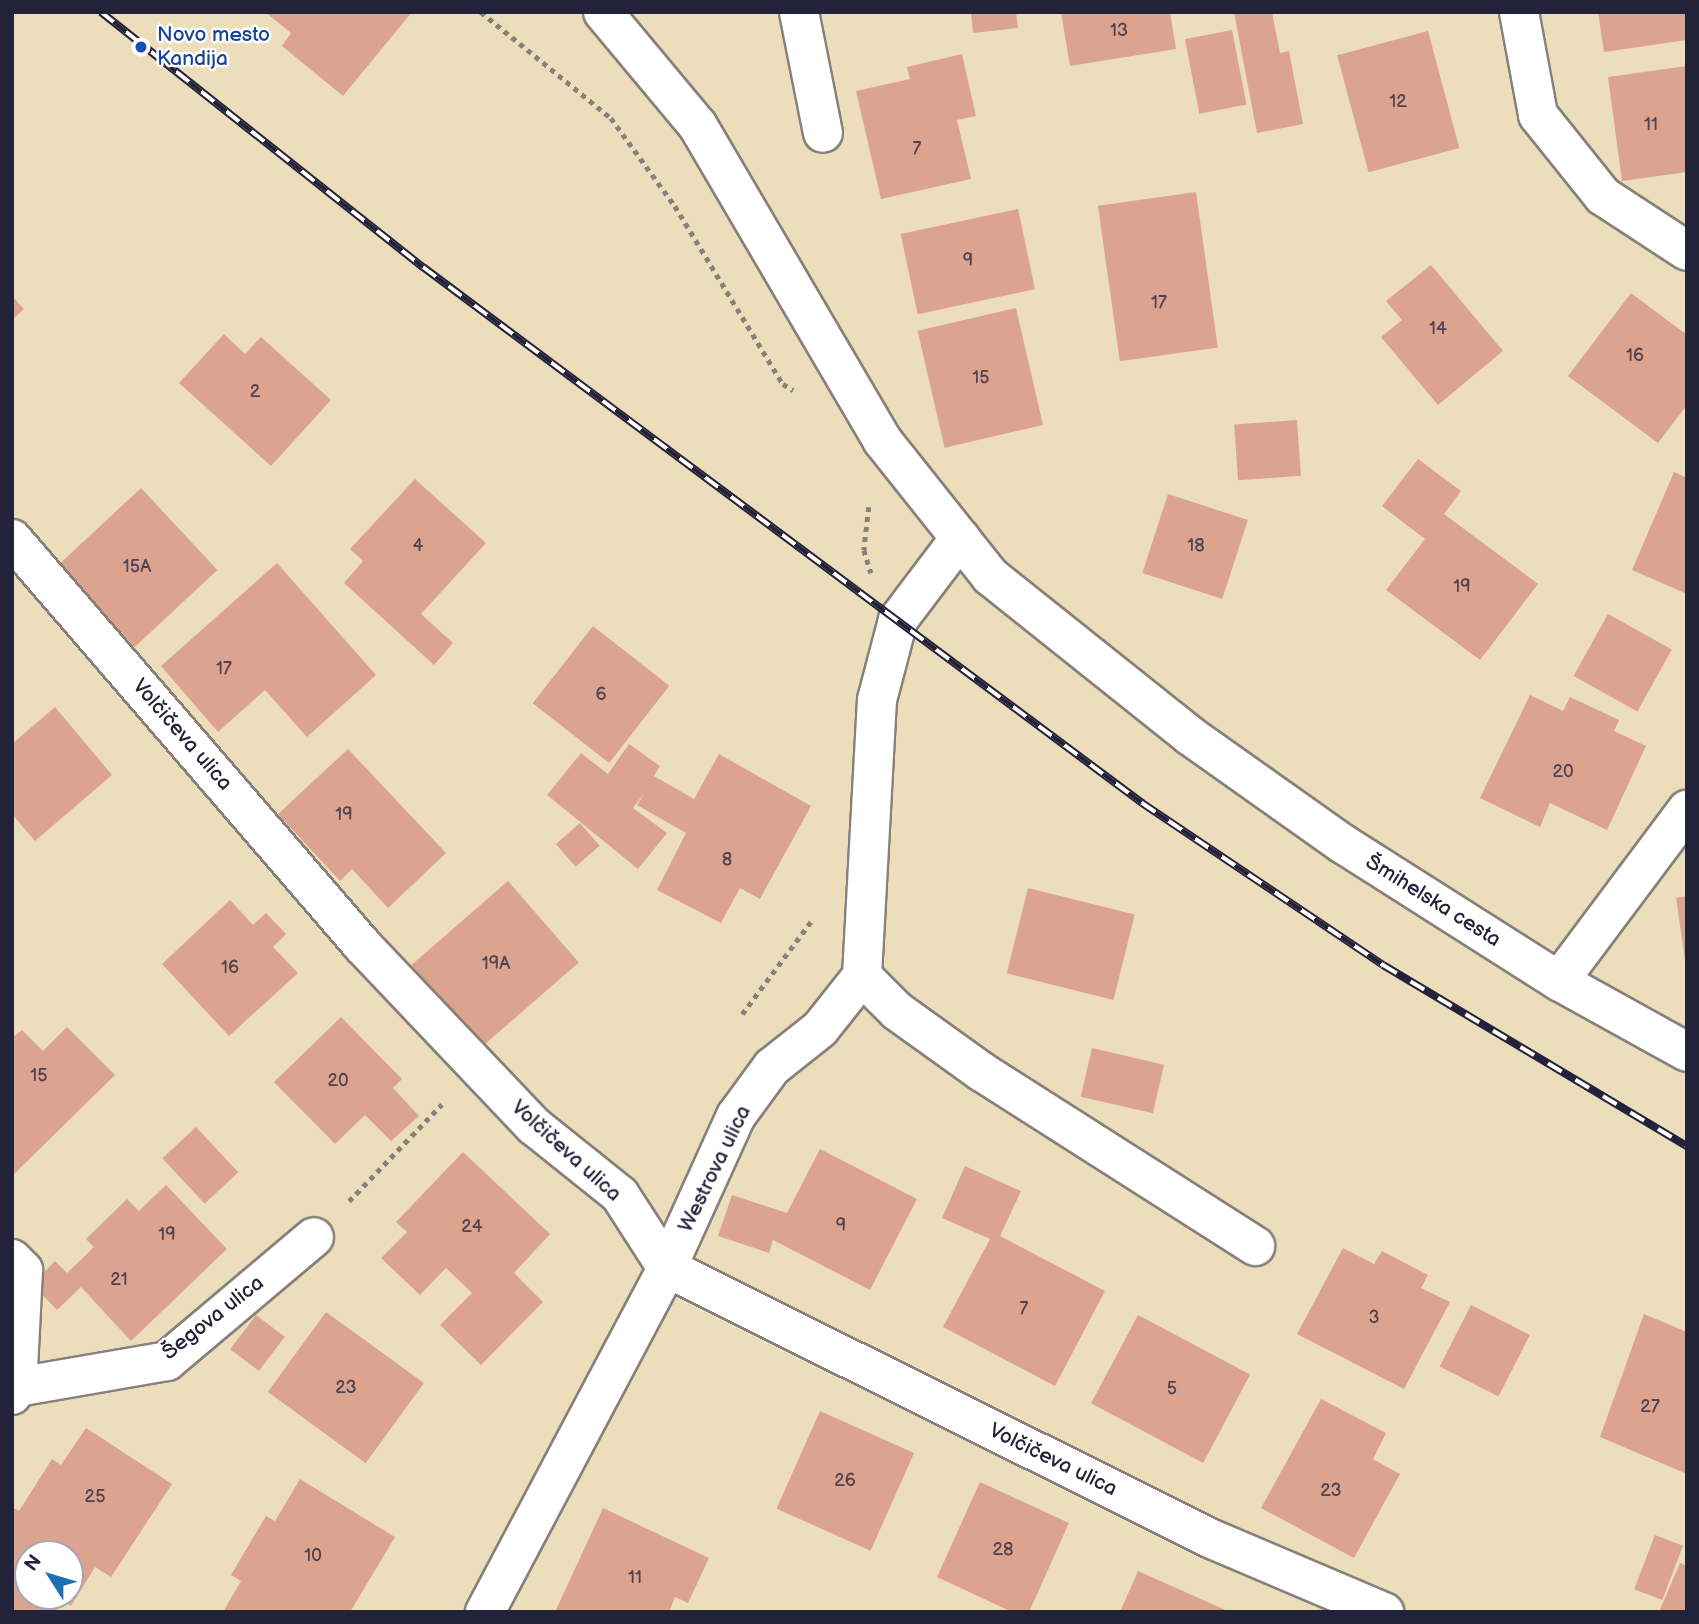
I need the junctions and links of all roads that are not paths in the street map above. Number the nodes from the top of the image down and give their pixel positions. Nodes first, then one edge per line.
1 (603, 12) edge
2 (1519, 12) edge
3 (804, 14) edge
4 (822, 133) dead end
5 (1687, 251) edge
6 (960, 538) junction
7 (12, 539) edge
8 (1687, 810) edge
9 (862, 976) junction
10 (1559, 981) junction
11 (1687, 1052) edge
12 (314, 1237) road end
13 (1255, 1246) dead end
14 (12, 1259) edge
15 (667, 1268) junction
16 (15, 1391) edge
17 (485, 1612) edge
18 (1384, 1612) edge

1 - 6 street, Šmihelska cesta
2 - 5 street
3 - 4 street
6 - 9 street
6 - 10 street, Šmihelska cesta
7 - 15 street, Volčičeva ulica
8 - 10 street
9 - 13 street
9 - 15 street, Westrova ulica
10 - 11 street, Šmihelska cesta
12 - 16 street, Šegova ulica
14 - 16 street, Šegova ulica
15 - 17 street, Westrova ulica
15 - 18 street, Volčičeva ulica

